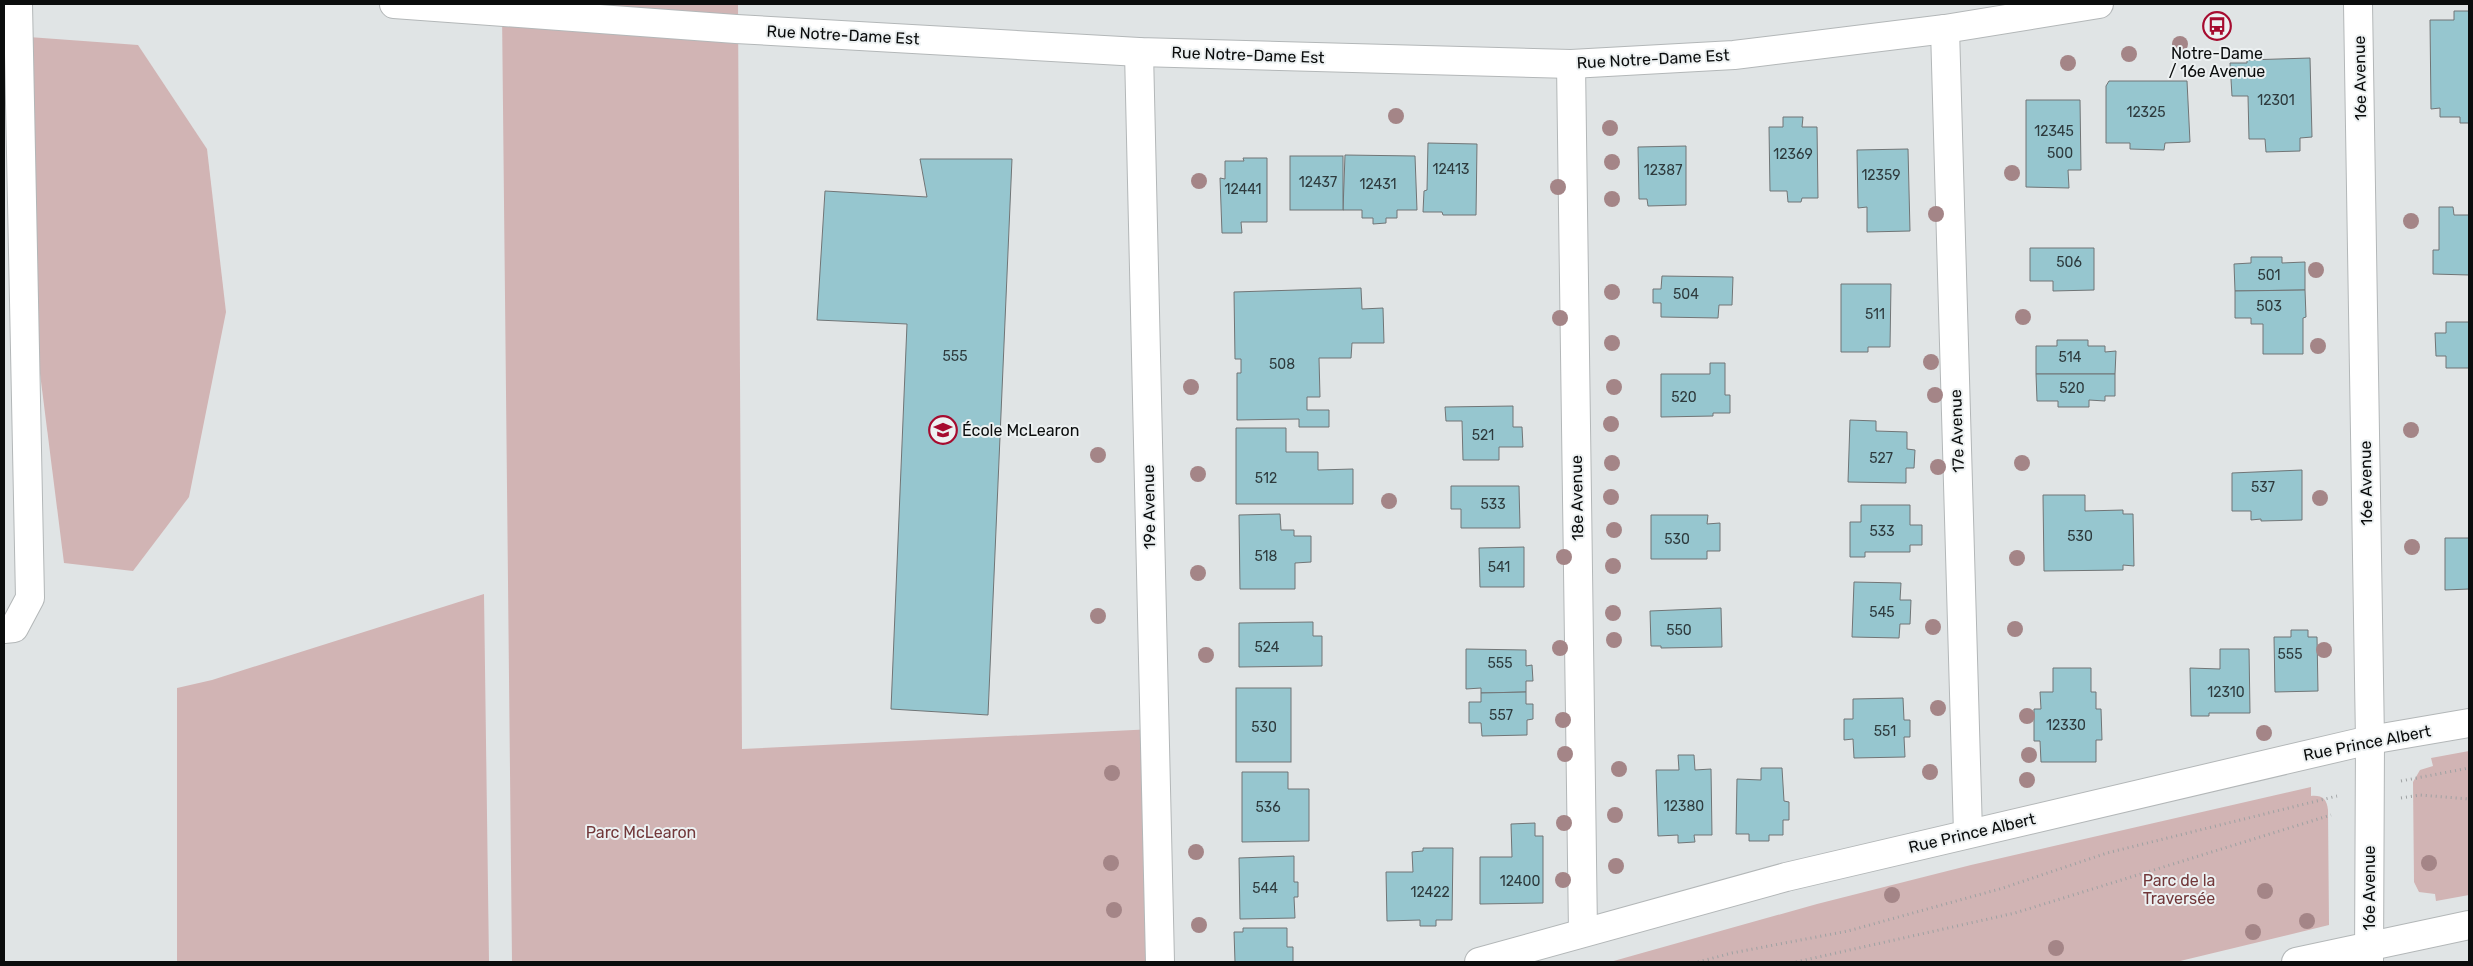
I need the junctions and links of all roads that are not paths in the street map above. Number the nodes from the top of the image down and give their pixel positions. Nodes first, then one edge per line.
1 (18, 4) edge
2 (394, 4) edge
3 (2099, 4) edge
4 (2358, 4) edge
5 (1945, 29) junction
6 (1139, 52) junction
7 (1571, 64) junction
8 (4, 629) edge
9 (2469, 723) edge
10 (2370, 740) junction
11 (1968, 833) junction
12 (2469, 925) edge
13 (1583, 932) junction
14 (2369, 954) edge
15 (1160, 962) edge
16 (1480, 962) edge
17 (2296, 962) edge

1 - 8 street
2 - 6 street, Rue Notre-Dame Est
3 - 5 street, Rue Notre-Dame Est
4 - 10 street, 16e Avenue
5 - 7 street, Rue Notre-Dame Est
5 - 11 street, 17e Avenue
6 - 7 street, Rue Notre-Dame Est
6 - 15 street, 19e Avenue
7 - 13 street, 18e Avenue
9 - 10 street, Rue Prince Albert
10 - 11 street, Rue Prince Albert
10 - 14 street, 16e Avenue
11 - 13 street, Rue Prince Albert
12 - 14 street
13 - 16 street, Rue Prince Albert
14 - 17 street

